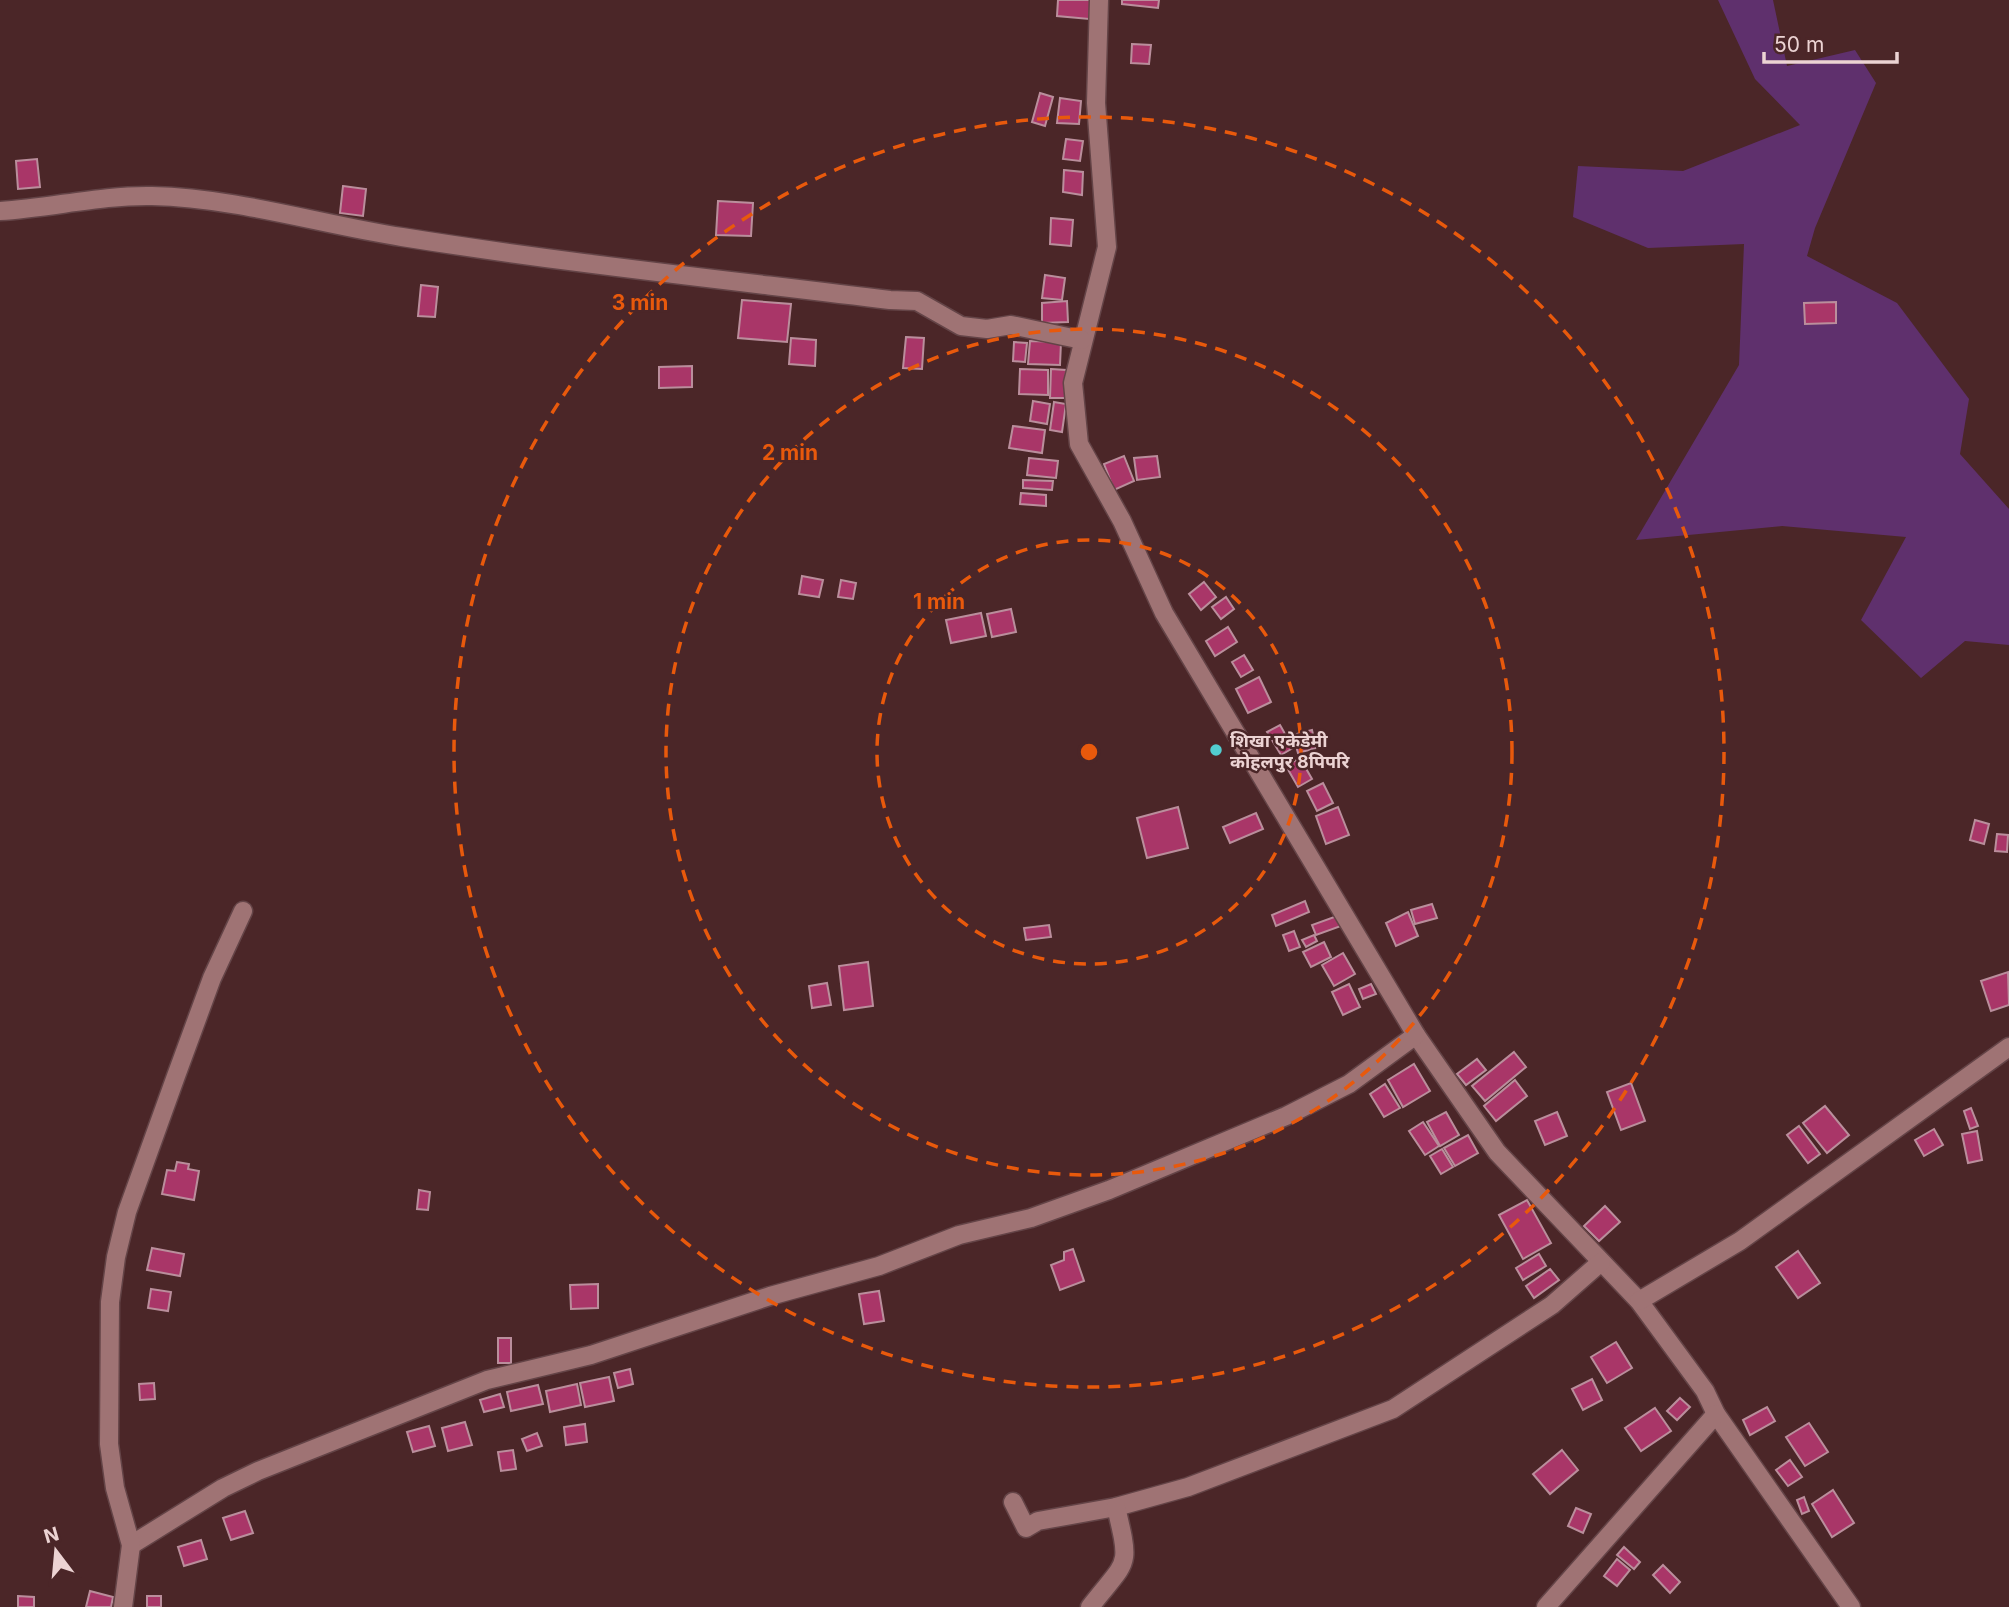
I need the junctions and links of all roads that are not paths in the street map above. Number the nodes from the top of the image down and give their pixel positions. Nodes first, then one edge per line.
1 (1100, 0) edge
2 (0, 211) edge
3 (1082, 340) junction
4 (243, 911) dead end
5 (1416, 1035) junction
6 (2009, 1047) edge
7 (1601, 1262) junction
8 (1639, 1301) junction
9 (1716, 1414) junction
10 (1013, 1502) dead end
11 (1116, 1507) junction
12 (131, 1545) junction
13 (122, 1607) edge
14 (1090, 1607) edge
15 (1546, 1607) edge
16 (1851, 1607) edge

1 - 3 street
2 - 3 street
3 - 5 street
4 - 12 street
5 - 7 street
5 - 12 street
6 - 8 street
7 - 8 street
7 - 11 street
8 - 9 street
9 - 15 street
9 - 16 street
10 - 11 street
11 - 14 street
12 - 13 street

